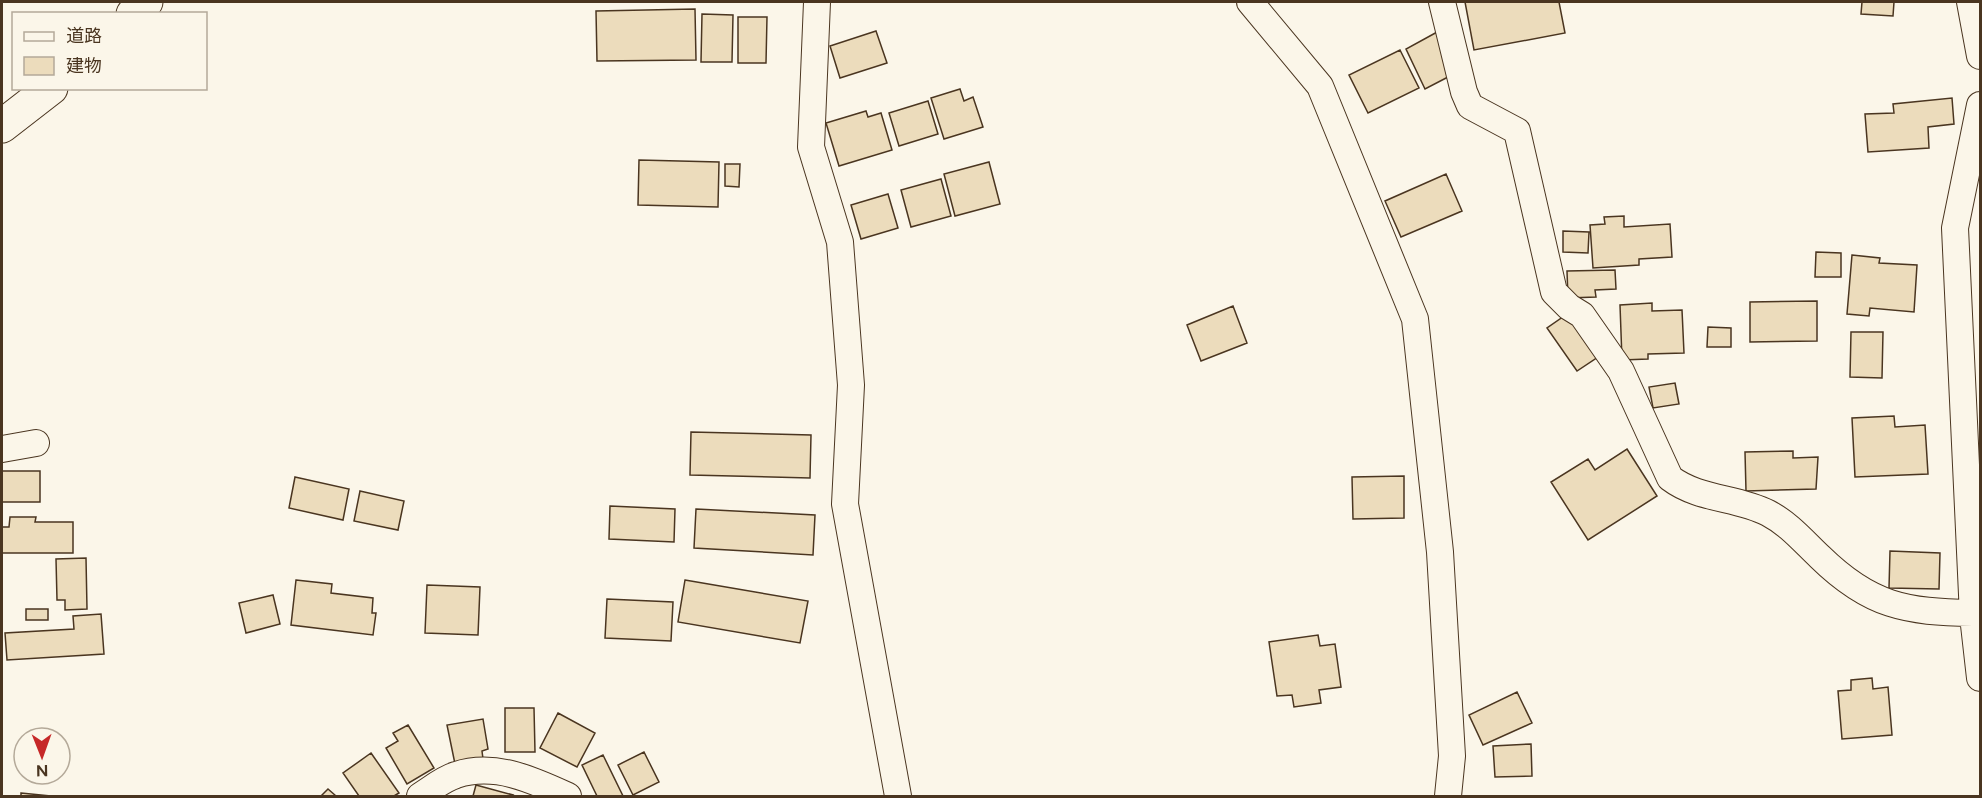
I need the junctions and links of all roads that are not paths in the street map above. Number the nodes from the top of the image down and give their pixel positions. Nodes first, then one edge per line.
1 (816, 2) edge
2 (1250, 2) edge
3 (1442, 2) edge
4 (1970, 2) edge
5 (1980, 56) edge
6 (48, 90) edge
7 (1980, 105) edge
8 (2, 126) edge
9 (36, 443) dead end
10 (2, 448) edge
11 (1973, 613) junction
12 (1980, 678) edge
13 (420, 796) edge
14 (568, 796) edge
15 (898, 796) edge
16 (1448, 796) edge

1 - 15 street
2 - 16 street
3 - 11 street
4 - 5 street
6 - 8 main road
7 - 11 street
9 - 10 street
11 - 12 street
13 - 14 street

